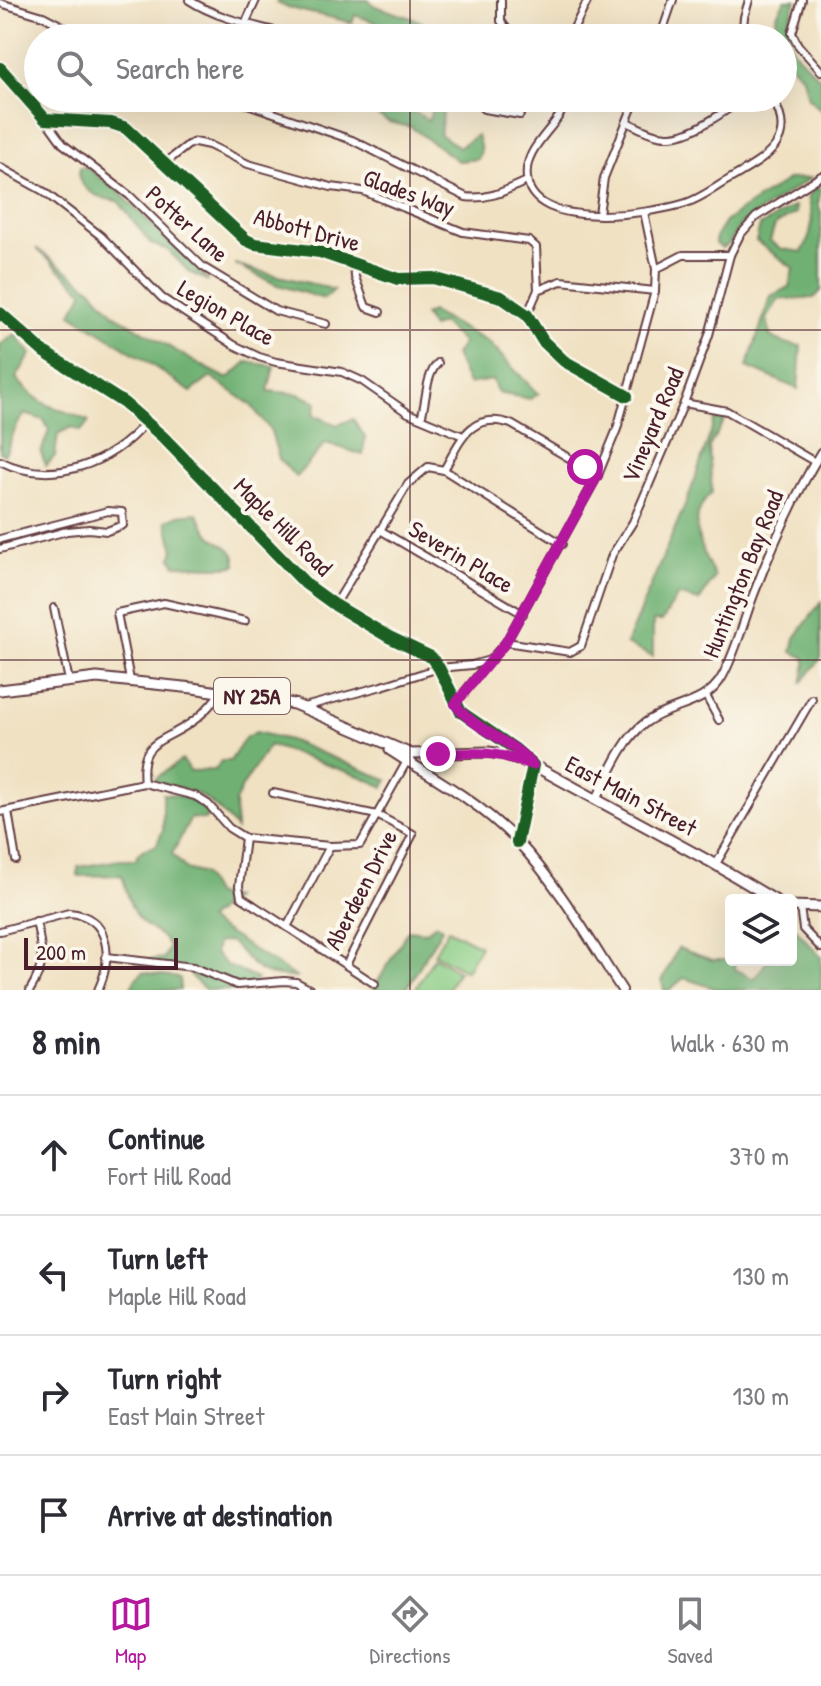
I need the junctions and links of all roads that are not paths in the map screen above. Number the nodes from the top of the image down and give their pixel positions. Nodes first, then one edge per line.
1 (189, 0) edge
2 (256, 0) edge
3 (501, 0) edge
4 (588, 0) edge
5 (673, 0) edge
6 (749, 0) edge
7 (802, 0) edge
8 (0, 3) edge
9 (246, 22) junction
10 (58, 24) edge
11 (253, 24) edge
12 (503, 24) edge
13 (576, 24) edge
14 (665, 24) edge
15 (743, 24) edge
16 (795, 24) edge
17 (797, 43) edge
18 (0, 68) edge
19 (821, 71) edge
20 (24, 95) edge
21 (39, 112) edge
22 (271, 112) edge
23 (502, 112) edge
24 (563, 112) edge
25 (631, 112) edge
26 (722, 112) edge
27 (778, 112) edge
28 (520, 115) dead end
29 (45, 119) junction
30 (627, 122) junction
31 (164, 164) junction
32 (0, 167) edge
33 (821, 176) edge
34 (527, 181) junction
35 (644, 212) junction
36 (599, 214) junction
37 (730, 255) junction
38 (354, 264) junction
39 (656, 269) junction
40 (538, 290) junction
41 (655, 291) junction
42 (380, 312) dead end
43 (0, 313) edge
44 (527, 315) junction
45 (326, 324) dead end
46 (438, 363) dead end
47 (627, 396) junction
48 (684, 403) junction
49 (421, 418) junction
50 (146, 422) junction
51 (463, 436) junction
52 (821, 452) edge
53 (0, 461) edge
54 (815, 462) junction
55 (444, 470) junction
56 (598, 475) junction
57 (41, 529) junction
58 (380, 530) junction
59 (43, 538) junction
60 (0, 539) edge
61 (562, 544) junction
62 (0, 549) edge
63 (335, 605) junction
64 (54, 608) dead end
65 (523, 614) junction
66 (245, 621) dead end
67 (506, 642) junction
68 (490, 660) junction
69 (439, 668) junction
70 (130, 680) junction
71 (69, 681) junction
72 (0, 690) edge
73 (221, 692) junction
74 (706, 696) junction
75 (812, 699) dead end
76 (455, 704) junction
77 (304, 707) junction
78 (719, 720) dead end
79 (409, 757) junction
80 (533, 765) junction
81 (144, 783) junction
82 (273, 793) dead end
83 (596, 800) junction
84 (4, 812) edge
85 (377, 815) junction
86 (245, 838) junction
87 (517, 842) junction
88 (330, 846) junction
89 (16, 860) dead end
90 (716, 864) junction
91 (765, 894) edge
92 (797, 906) edge
93 (821, 907) edge
94 (797, 909) edge
95 (36, 921) junction
96 (287, 927) junction
97 (0, 931) edge
98 (821, 948) edge
99 (106, 957) junction
100 (346, 965) junction
101 (375, 984) dead end
102 (30, 990) edge
103 (98, 990) edge
104 (311, 990) edge
105 (622, 990) edge

1 - 9 street
2 - 9 street
3 - 12 street
4 - 13 street
5 - 14 street
6 - 15 street
7 - 16 street
8 - 10 street
9 - 11 street
17 - 19 street
18 - 20 street
21 - 29 street
22 - 34 street
23 - 28 street
24 - 34 street
25 - 30 street
26 - 30 street
27 - 35 street
29 - 31 street, Abbott Drive
29 - 45 street, Potter Lane
30 - 36 street
31 - 38 street, Abbott Drive
31 - 40 street, Glades Way
32 - 49 street, Legion Place
33 - 37 street, Vineyard Road
34 - 36 street
35 - 36 street
35 - 39 street
37 - 39 street
37 - 48 street, Vineyard Road
38 - 42 street
38 - 44 street, Abbott Drive
39 - 41 street
40 - 41 street
40 - 44 street, Glades Way
41 - 47 street
43 - 50 street, Maple Hill Road
44 - 47 street, Abbott Drive
46 - 49 street
47 - 56 street
48 - 54 street
48 - 67 street, Vineyard Road
49 - 51 street, Legion Place
50 - 53 street
50 - 63 street, Maple Hill Road
51 - 55 street
51 - 56 street
52 - 54 street, Huntington Bay Road
54 - 74 street, Huntington Bay Road
55 - 58 street
55 - 61 street
56 - 61 street
57 - 59 street
57 - 59 street
57 - 60 street
58 - 63 street
58 - 65 street, Severin Place
59 - 62 street
61 - 65 street
63 - 69 street, Maple Hill Road
64 - 71 street
65 - 67 street
66 - 70 street
67 - 68 street
68 - 69 street
68 - 76 street
69 - 76 street
69 - 77 street
70 - 71 main road, East Main Street / NY 25A
70 - 73 main road, East Main Street / NY 25A
71 - 72 main road, East Main Street / NY 25A
73 - 77 main road, East Main Street / NY 25A
73 - 81 street
74 - 78 street
74 - 83 street
75 - 90 street
76 - 80 street
77 - 79 main road, East Main Street / NY 25A
79 - 80 main road, East Main Street
79 - 85 street
79 - 87 main road
80 - 83 main road, East Main Street
80 - 87 street
81 - 84 street
81 - 86 street
82 - 85 street
83 - 90 main road, East Main Street
84 - 89 street
85 - 88 street
85 - 100 street, Aberdeen Drive
86 - 88 street
86 - 96 street, Aberdeen Drive
87 - 105 main road
88 - 96 street
90 - 91 main road, East Main Street
92 - 93 main road
94 - 98 street
95 - 97 street
95 - 99 street
95 - 102 street
96 - 100 street, Aberdeen Drive
99 - 103 street
99 - 104 street
100 - 101 street

